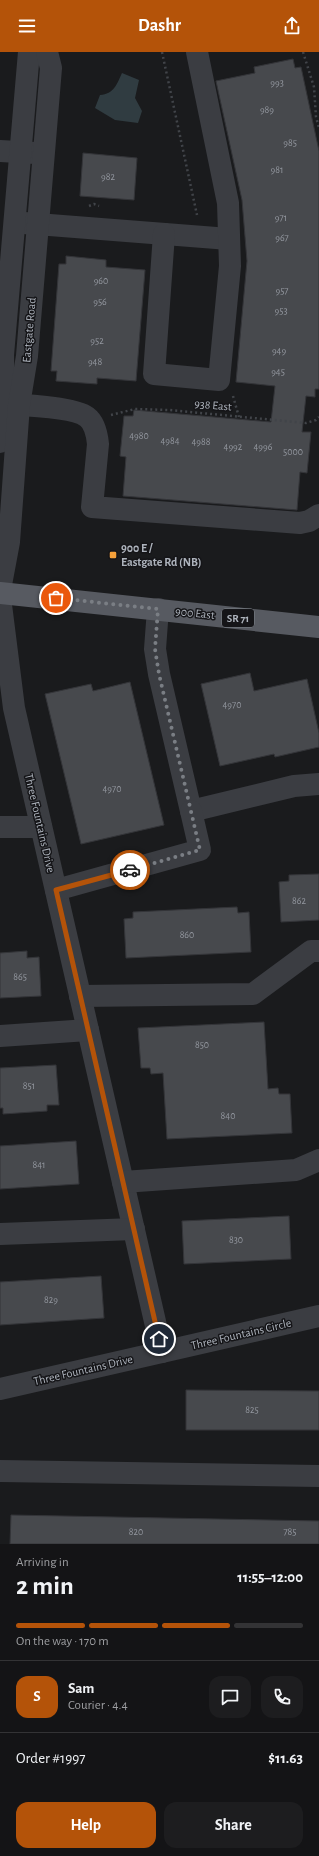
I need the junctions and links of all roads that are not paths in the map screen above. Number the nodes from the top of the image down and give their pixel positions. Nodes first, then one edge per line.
1 (29, 52) edge
2 (196, 52) edge
3 (51, 58) edge
4 (10, 151) edge
5 (44, 154) junction
6 (15, 222) junction
7 (38, 224) junction
8 (164, 234) junction
9 (229, 239) junction
10 (2, 355) edge
11 (28, 356) junction
12 (11, 404) junction
13 (0, 442) edge
14 (319, 516) edge
15 (0, 592) edge
16 (0, 597) edge
17 (158, 609) junction
18 (319, 627) edge
19 (319, 784) edge
20 (191, 811) junction
21 (0, 827) edge
22 (41, 827) junction
23 (56, 890) junction
24 (319, 951) edge
25 (80, 996) junction
26 (88, 1030) junction
27 (0, 1036) edge
28 (319, 1160) edge
29 (123, 1182) junction
30 (134, 1229) junction
31 (0, 1234) edge
32 (319, 1316) edge
33 (162, 1352) junction
34 (0, 1389) edge
35 (0, 1471) edge
36 (319, 1476) edge

1 - 4 street, Eastgate Road
2 - 9 street
3 - 5 street, Eastgate Road
4 - 5 street
4 - 6 street, Eastgate Road
5 - 7 street, Eastgate Road
6 - 7 street
6 - 10 street, Eastgate Road
7 - 8 street
7 - 11 street, Eastgate Road
8 - 9 street
8 - 9 street
10 - 11 street
10 - 12 street, Eastgate Road
11 - 12 street, Eastgate Road
12 - 13 street, Eastgate Road
12 - 14 street
12 - 15 street, Eastgate Road
15 - 17 main road, 900 East / SR 71
16 - 22 street, Three Fountains Drive
17 - 18 main road, 900 East / SR 71
17 - 20 street
19 - 20 street
20 - 23 street
21 - 22 street
22 - 23 street, Three Fountains Drive
23 - 25 street, Three Fountains Drive
24 - 25 street
25 - 26 street, Three Fountains Drive
26 - 27 street
26 - 29 street, Three Fountains Drive
28 - 29 street
29 - 30 street, Three Fountains Drive
30 - 31 street
30 - 33 street, Three Fountains Drive
32 - 33 street, Three Fountains Circle
33 - 34 street, Three Fountains Drive
35 - 36 street

